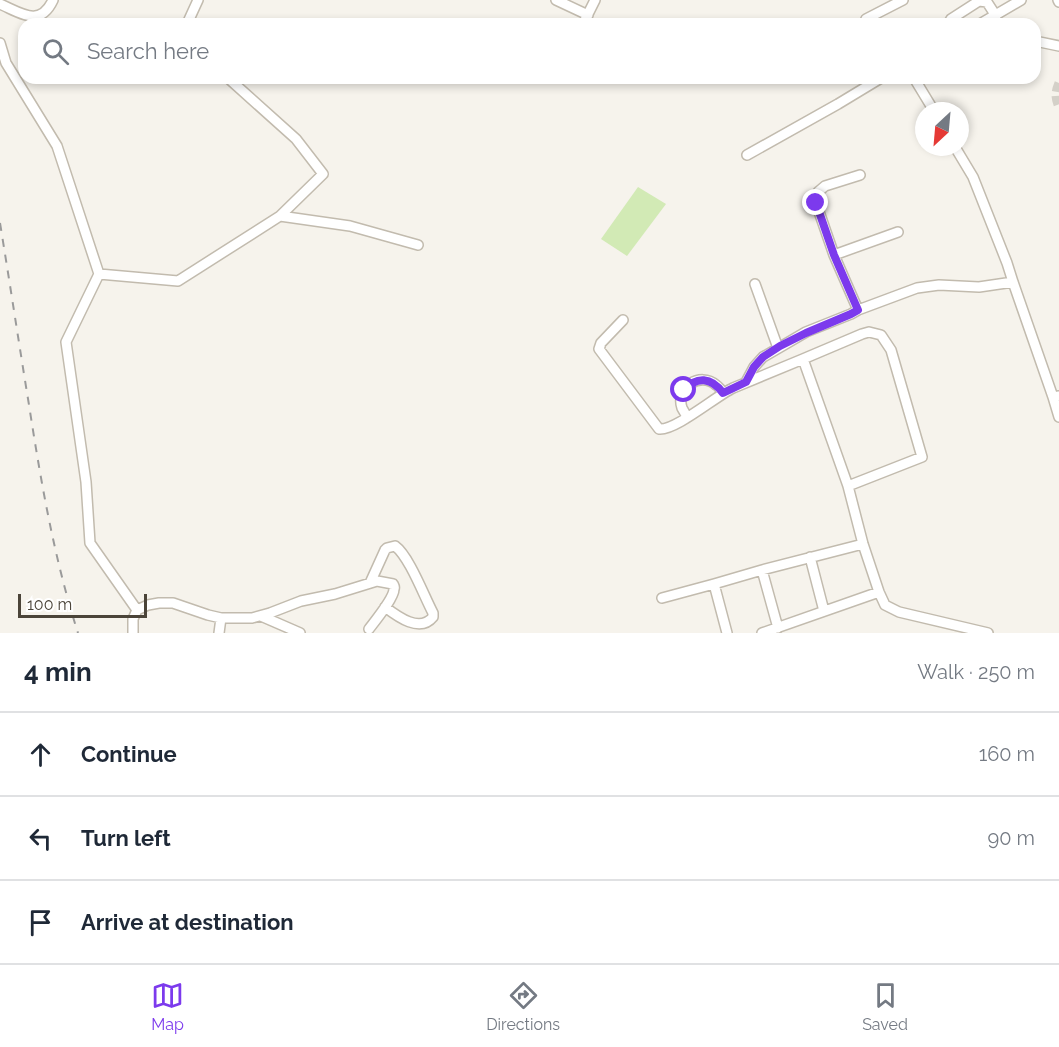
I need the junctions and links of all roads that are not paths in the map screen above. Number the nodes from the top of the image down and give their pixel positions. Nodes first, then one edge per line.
1 (53, 0) edge
2 (198, 0) edge
3 (556, 0) edge
4 (595, 0) edge
5 (903, 0) edge
6 (1021, 0) edge
7 (0, 4) edge
8 (588, 15) junction
9 (996, 15) junction
10 (190, 18) edge
11 (586, 18) edge
12 (870, 18) edge
13 (954, 18) edge
14 (991, 18) edge
15 (1041, 42) edge
16 (0, 43) edge
17 (1059, 46) edge
18 (18, 83) edge
19 (19, 84) edge
20 (235, 84) edge
21 (871, 84) edge
22 (918, 84) edge
23 (929, 102) edge
24 (747, 155) dead end
25 (961, 156) edge
26 (860, 176) dead end
27 (279, 216) junction
28 (898, 232) dead end
29 (418, 245) dead end
30 (834, 255) junction
31 (99, 274) junction
32 (1013, 282) junction
33 (755, 284) dead end
34 (858, 310) junction
35 (623, 320) dead end
36 (778, 348) junction
37 (803, 359) junction
38 (746, 382) junction
39 (723, 393) junction
40 (1056, 397) edge
41 (688, 417) junction
42 (1059, 417) edge
43 (848, 486) junction
44 (863, 543) junction
45 (810, 557) junction
46 (762, 570) junction
47 (370, 583) junction
48 (714, 584) junction
49 (879, 592) junction
50 (662, 598) dead end
51 (385, 607) junction
52 (137, 610) junction
53 (825, 611) junction
54 (261, 616) junction
55 (221, 618) junction
56 (778, 628) junction
57 (369, 629) dead end
58 (133, 633) edge
59 (219, 633) edge
60 (300, 633) edge
61 (727, 633) edge
62 (762, 633) edge
63 (988, 633) edge

1 - 7 street
2 - 10 street
3 - 8 street
4 - 8 street
5 - 12 street
6 - 9 street
8 - 11 street
9 - 13 street
9 - 14 street
15 - 17 street
16 - 18 street
19 - 31 street
20 - 27 street
21 - 24 street
22 - 23 street
25 - 32 street
26 - 30 street
27 - 29 street
27 - 31 street
28 - 30 street
30 - 34 street
31 - 52 street
32 - 34 street
32 - 40 street
33 - 36 street
34 - 36 street
35 - 41 street
36 - 38 street
37 - 38 street
37 - 43 street
37 - 43 street
38 - 39 street
39 - 41 street
39 - 41 street
40 - 42 street
43 - 44 street
44 - 45 street
44 - 49 street
45 - 46 street
45 - 53 street
46 - 48 street
46 - 56 street
47 - 51 street
47 - 51 street
47 - 54 street
48 - 50 street
48 - 61 street
49 - 53 street
49 - 63 street
51 - 57 street
52 - 55 street
52 - 58 street
53 - 56 street
54 - 55 street
54 - 60 street
55 - 59 street
56 - 62 street

